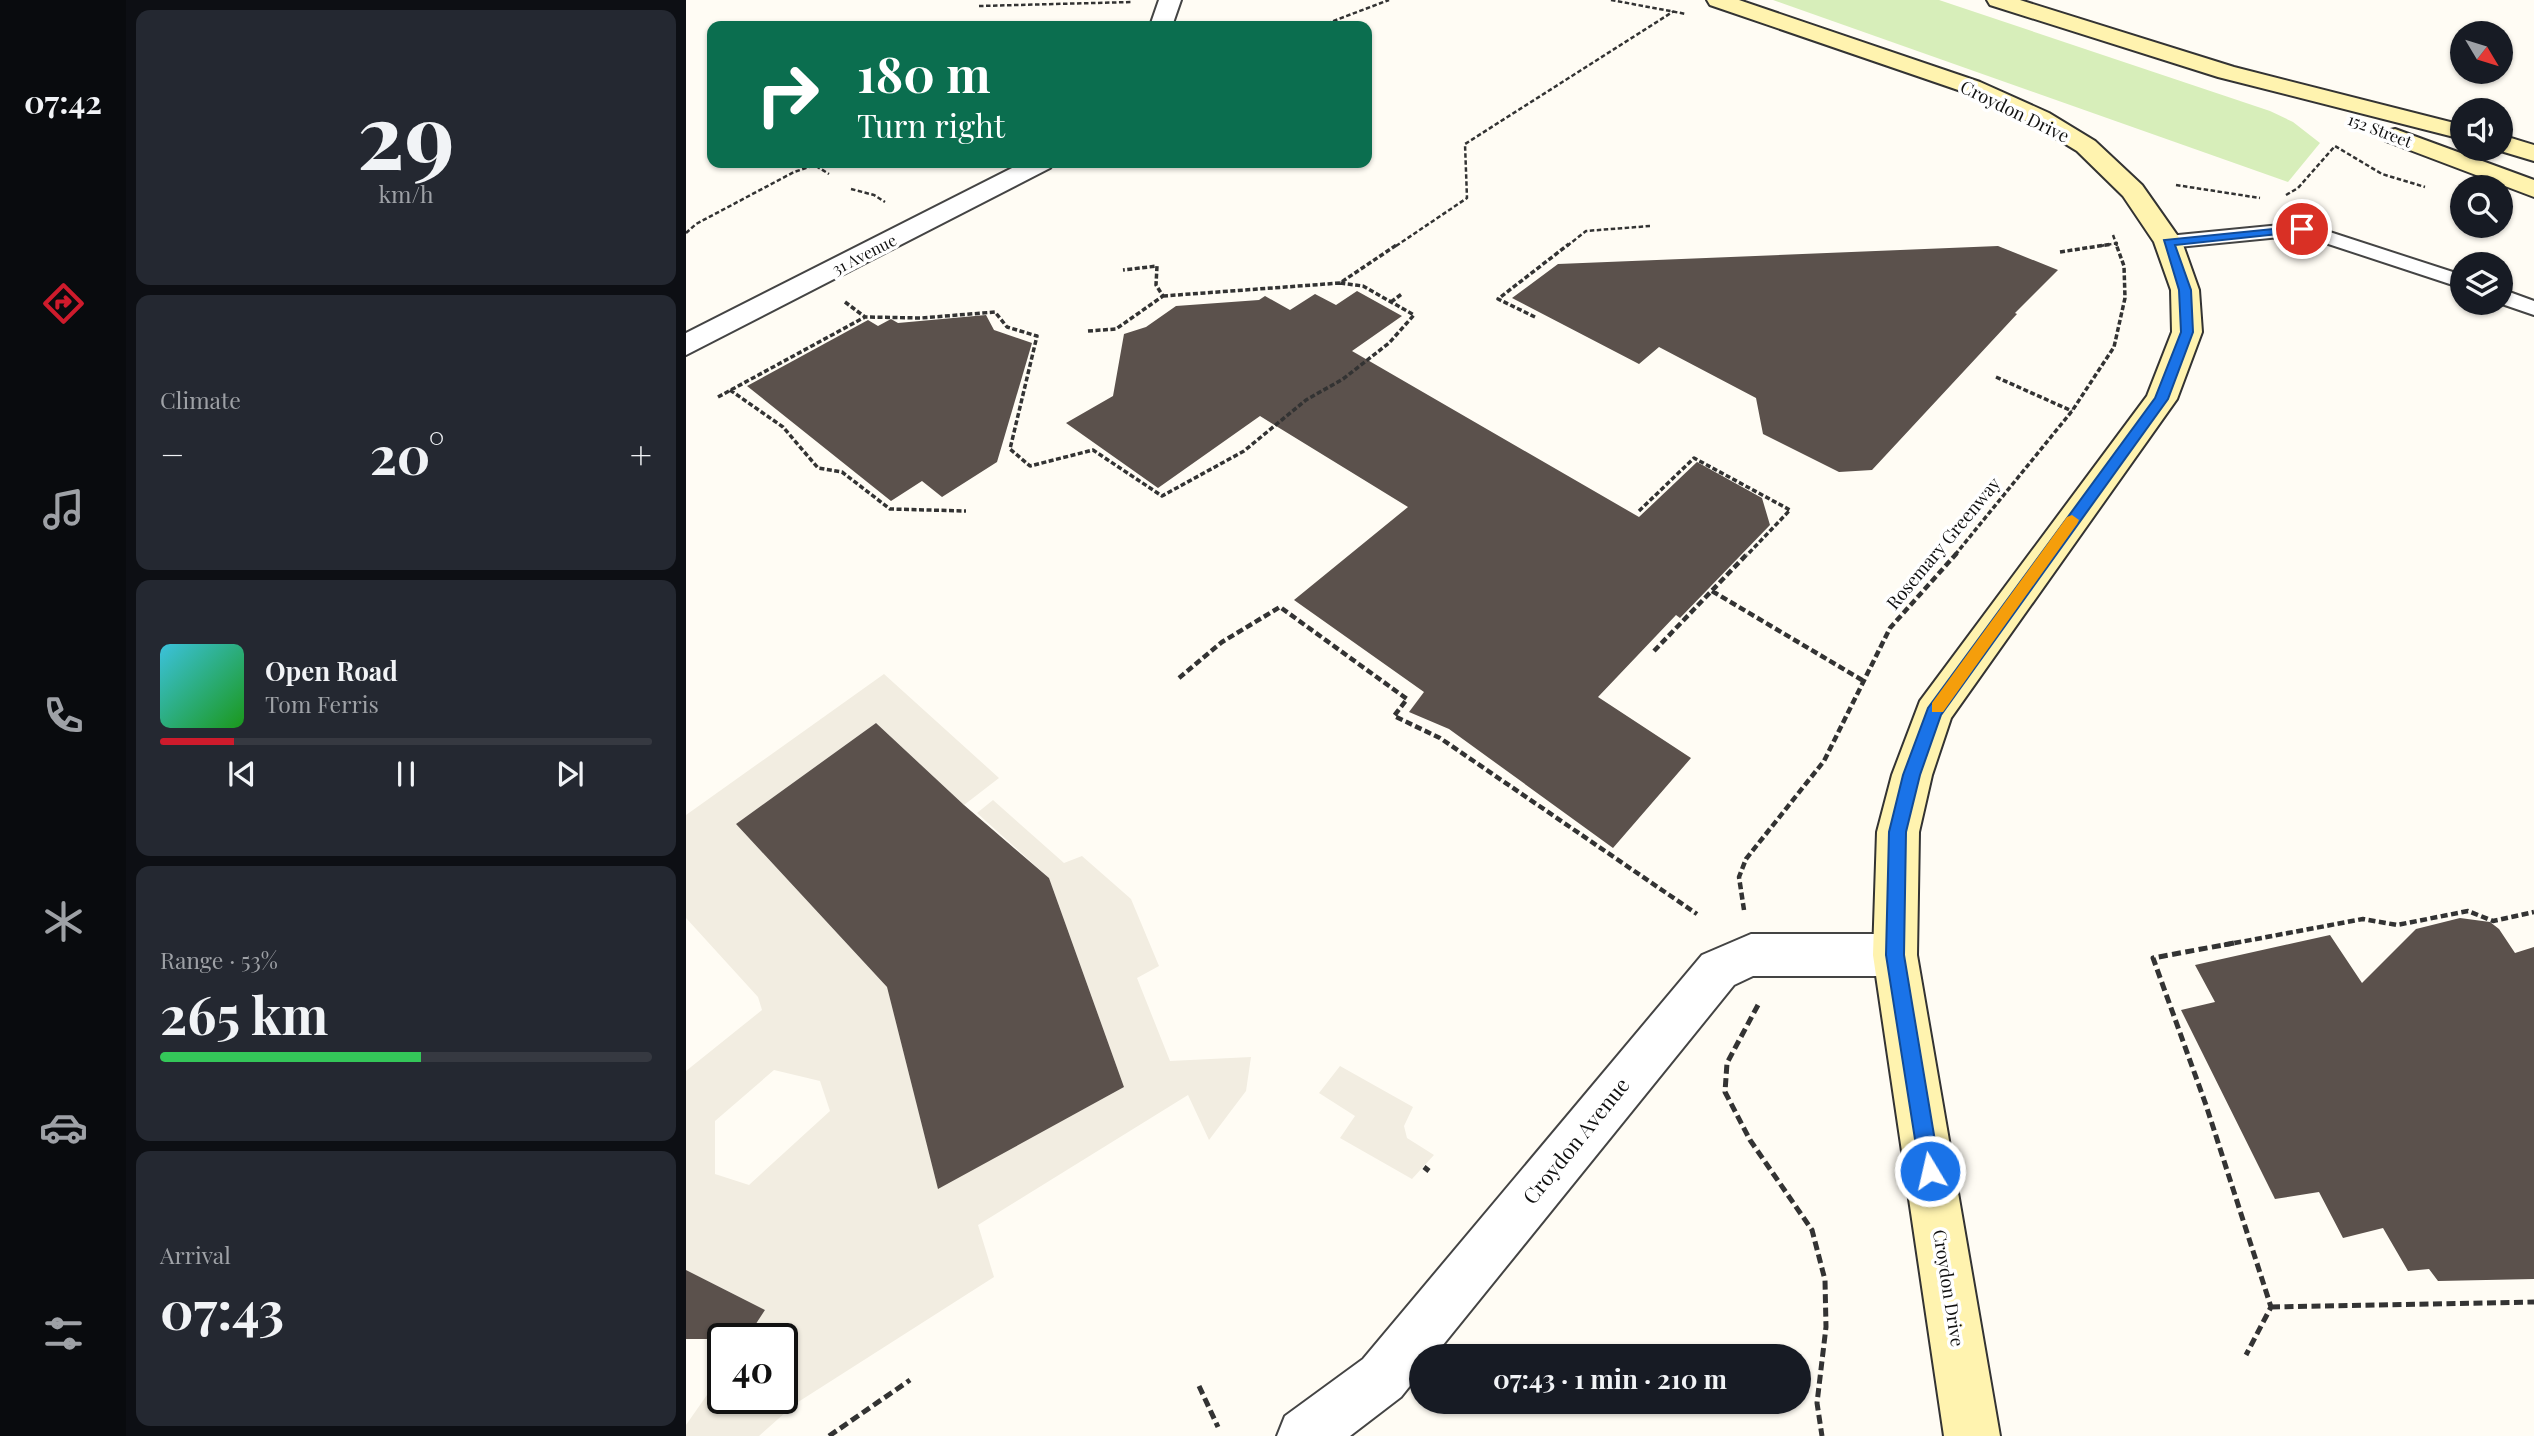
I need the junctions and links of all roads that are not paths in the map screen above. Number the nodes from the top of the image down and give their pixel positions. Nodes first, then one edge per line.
1 (1170, 0) edge
2 (1718, 0) edge
3 (1998, 0) edge
4 (1163, 21) edge
5 (2226, 72) junction
6 (2450, 129) edge
7 (2513, 147) edge
8 (2534, 153) edge
9 (1031, 168) edge
10 (2534, 189) edge
11 (2168, 242) junction
12 (2450, 278) edge
13 (2513, 300) edge
14 (2534, 308) edge
15 (686, 345) edge
16 (1895, 955) junction
17 (1304, 1436) edge
18 (1972, 1436) edge

1 - 4 street
2 - 11 street, Croydon Drive
3 - 5 street, 152 Street
5 - 6 street, 152 Street
5 - 10 street, 152 Street
7 - 8 street
9 - 15 street, 31 Avenue
11 - 12 lane
11 - 16 street, Croydon Drive
13 - 14 lane
16 - 17 street, Croydon Avenue
16 - 18 street, Croydon Drive

